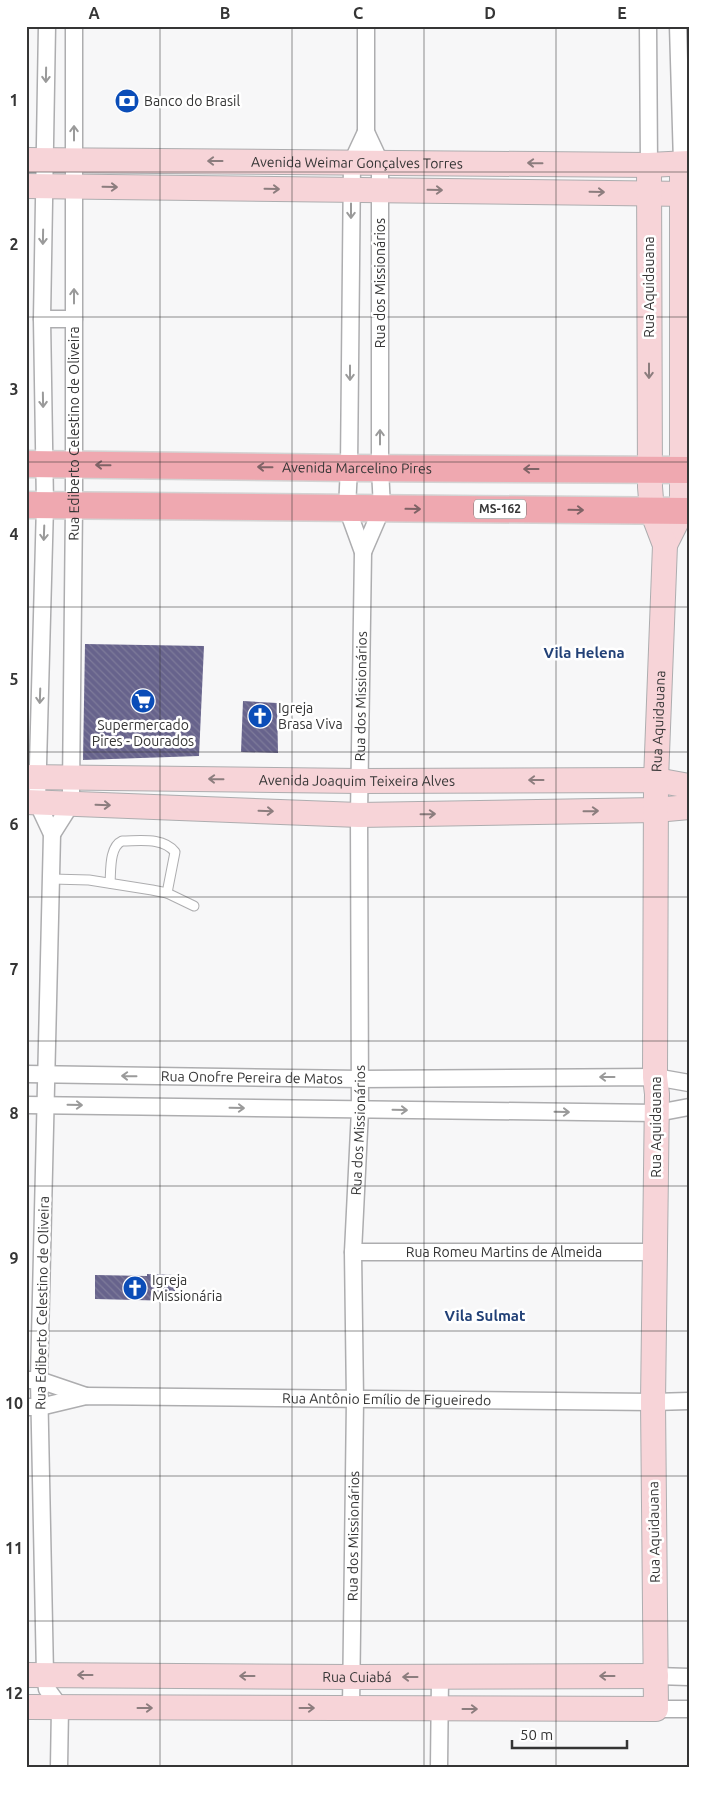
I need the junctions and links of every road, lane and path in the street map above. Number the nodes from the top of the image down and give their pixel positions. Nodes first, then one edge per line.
1 (47, 26) edge
2 (74, 26) edge
3 (366, 26) edge
4 (648, 26) edge
5 (678, 26) edge
6 (366, 132) junction
7 (35, 160) edge
8 (74, 161) junction
9 (352, 162) junction
10 (380, 162) junction
11 (685, 163) edge
12 (649, 165) junction
13 (35, 186) edge
14 (74, 187) junction
15 (351, 189) junction
16 (380, 189) junction
17 (648, 193) junction
18 (685, 194) edge
19 (42, 319) junction
20 (74, 319) junction
21 (649, 331) junction
22 (681, 332) junction
23 (35, 464) edge
24 (74, 465) junction
25 (349, 468) junction
26 (380, 469) junction
27 (650, 470) junction
28 (685, 470) edge
29 (36, 505) edge
30 (74, 505) junction
31 (347, 508) junction
32 (382, 508) junction
33 (652, 511) junction
34 (685, 511) edge
35 (665, 545) junction
36 (363, 552) junction
37 (32, 777) edge
38 (71, 777) junction
39 (656, 780) junction
40 (360, 781) junction
41 (689, 786) edge
42 (32, 802) edge
43 (71, 804) junction
44 (689, 807) edge
45 (656, 810) junction
46 (359, 815) junction
47 (52, 834) junction
48 (52, 878) junction
49 (110, 883) junction
50 (167, 894) junction
51 (194, 906) dead end
52 (26, 1074) edge
53 (47, 1074) junction
54 (655, 1077) junction
55 (360, 1079) junction
56 (689, 1083) edge
57 (26, 1104) edge
58 (46, 1105) junction
59 (689, 1107) edge
60 (360, 1110) junction
61 (657, 1113) junction
62 (353, 1252) junction
63 (655, 1252) junction
64 (33, 1380) edge
65 (86, 1396) junction
66 (355, 1400) junction
67 (689, 1401) edge
68 (653, 1402) junction
69 (33, 1407) edge
70 (36, 1675) edge
71 (440, 1676) junction
72 (656, 1676) junction
73 (352, 1677) junction
74 (689, 1677) edge
75 (26, 1706) edge
76 (60, 1707) junction
77 (351, 1708) junction
78 (439, 1709) junction
79 (656, 1709) junction
80 (689, 1710) edge
81 (59, 1767) edge
82 (439, 1767) edge

1 -> 7 street, Rua Ediberto Celestino de Oliveira
8 -> 2 street, Rua Ediberto Celestino de Oliveira
3 - 6 street, Rua dos Missionários
4 - 12 street, Rua Aquidauana
5 - 11 street, Rua Aquidauana
6 - 9 street, Rua dos Missionários
6 - 10 street, Rua dos Missionários
7 - 8 street, Avenida Weimar Gonçalves Torres
7 - 13 street, Rua Ediberto Celestino de Oliveira
9 -> 8 street, Avenida Weimar Gonçalves Torres
8 - 14 street, Rua Ediberto Celestino de Oliveira
9 - 10 street, Avenida Weimar Gonçalves Torres
9 - 15 street, Rua dos Missionários
12 -> 10 street, Avenida Weimar Gonçalves Torres
10 - 16 street, Rua dos Missionários
11 - 12 street, Avenida Weimar Gonçalves Torres
11 - 18 street, Rua Aquidauana
12 - 17 street, Rua Aquidauana
13 - 14 street, Avenida Weimar Gonçalves Torres
13 -> 19 street, Rua Ediberto Celestino de Oliveira
14 -> 15 street, Avenida Weimar Gonçalves Torres
20 -> 14 street, Rua Ediberto Celestino de Oliveira
15 - 16 street, Avenida Weimar Gonçalves Torres
15 -> 25 street, Rua dos Missionários
16 -> 17 street, Avenida Weimar Gonçalves Torres
26 -> 16 street, Rua dos Missionários
17 - 18 street, Avenida Weimar Gonçalves Torres
17 - 21 street, Rua Aquidauana
18 - 22 street, Rua Aquidauana
19 - 20 street
19 -> 23 street, Rua Ediberto Celestino de Oliveira
20 - 24 street, Rua Ediberto Celestino de Oliveira
21 - 22 street
21 -> 27 street, Rua Aquidauana
22 - 28 street, Rua Aquidauana
23 - 24 main road, Avenida Marcelino Pires
23 - 29 street, Rua Ediberto Celestino de Oliveira
25 -> 24 main road, Avenida Marcelino Pires
24 - 30 street, Rua Ediberto Celestino de Oliveira
25 - 26 main road, Avenida Marcelino Pires
25 - 31 street, Rua dos Missionários
27 -> 26 main road, Avenida Marcelino Pires
26 - 32 street, Rua dos Missionários
27 - 28 main road, Avenida Marcelino Pires
27 - 33 street, Rua Aquidauana
28 - 34 street, Rua Aquidauana
29 - 30 main road, MS-162
29 -> 37 street, Rua Ediberto Celestino de Oliveira
30 - 31 main road, MS-162
30 - 38 street, Rua Ediberto Celestino de Oliveira
31 - 32 main road, MS-162
31 - 36 street, Rua dos Missionários
32 -> 33 main road, MS-162
32 - 36 street, Rua dos Missionários
33 - 34 main road, MS-162
33 - 35 street, Rua Aquidauana
34 - 35 street, Rua Aquidauana
35 - 39 street, Rua Aquidauana
36 - 40 street, Rua dos Missionários
37 - 38 street, Avenida Joaquim Teixeira Alves
37 - 42 street, Rua Ediberto Celestino de Oliveira
40 -> 38 street, Avenida Joaquim Teixeira Alves
38 - 43 street, Rua Ediberto Celestino de Oliveira
39 -> 40 street, Avenida Joaquim Teixeira Alves
39 - 41 street, Avenida Joaquim Teixeira Alves
39 - 45 street, Rua Aquidauana
40 - 46 street, Rua dos Missionários
42 - 43 street
42 - 47 street, Rua Ediberto Celestino de Oliveira
43 -> 46 street
43 - 47 street
44 - 45 street
46 -> 45 street
45 - 54 street, Rua Aquidauana
46 - 55 street, Rua dos Missionários
47 - 48 street, Rua Ediberto Celestino de Oliveira
48 - 49 lane
48 - 53 street, Rua Ediberto Celestino de Oliveira
49 - 50 lane
49 - 50 lane
50 - 51 lane
52 - 53 street, Rua Onofre Pereira de Matos
55 -> 53 street, Rua Onofre Pereira de Matos
53 - 58 street, Rua Ediberto Celestino de Oliveira
54 -> 55 street, Rua Onofre Pereira de Matos
54 - 56 street, Rua Onofre Pereira de Matos
54 - 61 street, Rua Aquidauana
55 - 60 street, Rua dos Missionários
57 - 58 street
58 -> 60 street
58 - 64 street, Rua Ediberto Celestino de Oliveira
59 - 61 street
60 -> 61 street
60 - 62 street, Rua dos Missionários
61 - 63 street, Rua Aquidauana
62 - 63 street, Rua Romeu Martins de Almeida
62 - 66 street, Rua dos Missionários
63 - 68 street, Rua Aquidauana
64 - 65 street, Rua Antônio Emílio de Figueiredo
64 - 69 street, Rua Ediberto Celestino de Oliveira
65 - 66 street, Rua Antônio Emílio de Figueiredo
65 - 69 street, Rua Antônio Emílio de Figueiredo
66 - 68 street, Rua Antônio Emílio de Figueiredo
66 - 73 street, Rua dos Missionários
67 - 68 street, Rua Antônio Emílio de Figueiredo
68 - 72 street, Rua Aquidauana
69 - 70 street, Rua Ediberto Celestino de Oliveira
73 -> 70 street, Rua Cuiabá
70 - 76 street, Rua Ediberto Celestino de Oliveira
72 -> 71 street, Rua Cuiabá
71 -> 73 street, Rua Cuiabá
71 - 78 street
72 - 74 street, Rua Cuiabá
72 - 79 street, Rua Aquidauana
73 - 77 street, Rua dos Missionários
75 - 76 street
76 -> 77 street
76 - 81 street
77 - 78 street
78 -> 79 street
78 - 82 street
79 - 80 street

